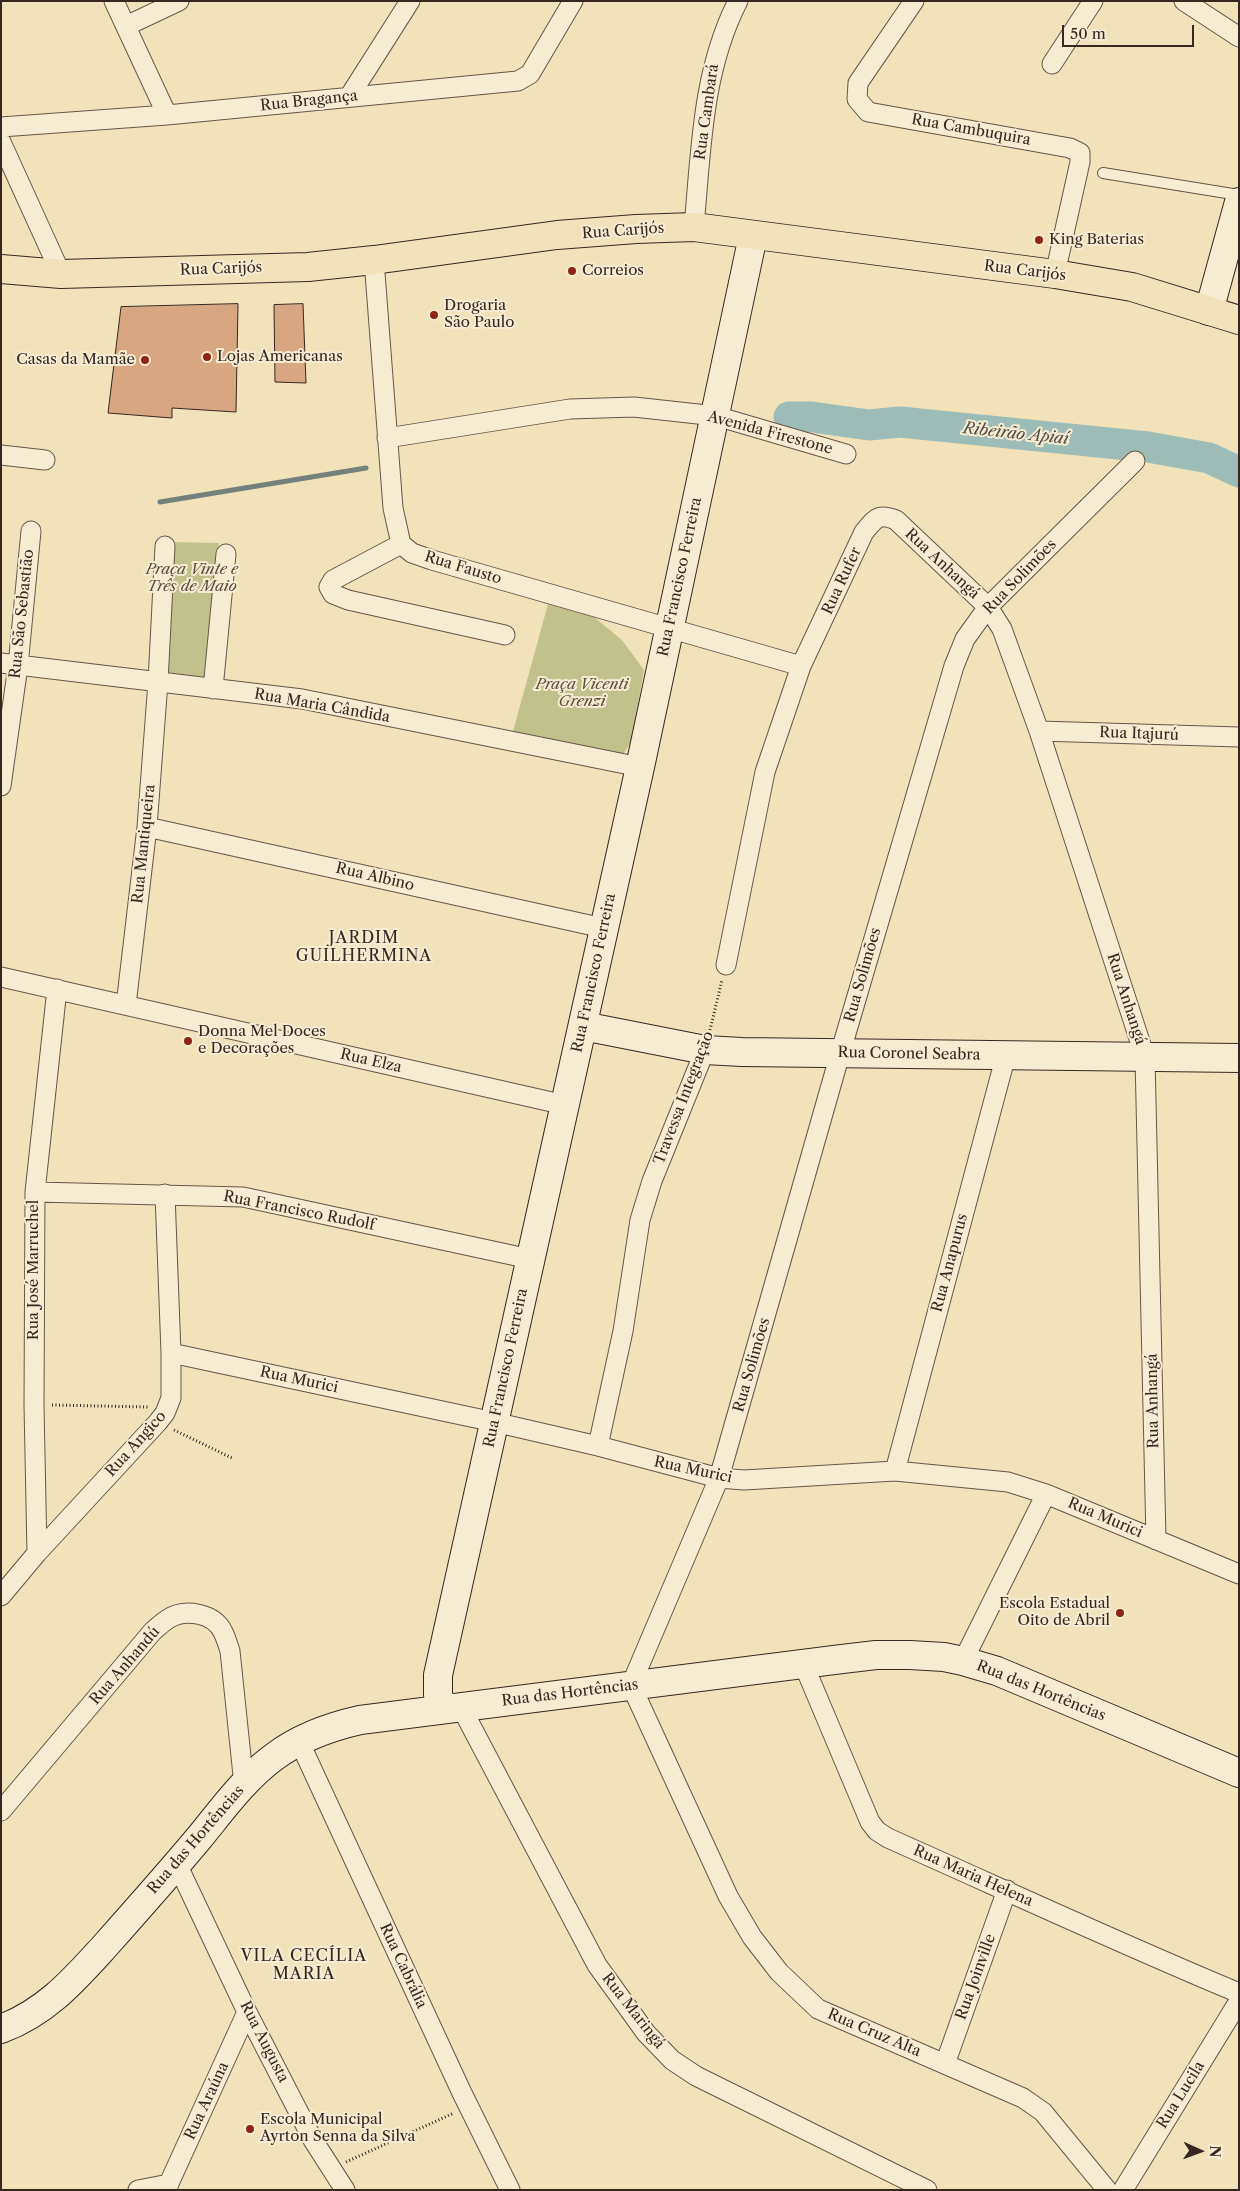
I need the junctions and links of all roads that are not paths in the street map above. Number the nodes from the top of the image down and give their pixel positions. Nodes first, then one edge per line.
1 (114, 1) edge
2 (179, 1) edge
3 (573, 1) edge
4 (738, 1) edge
5 (914, 1) edge
6 (1094, 1) edge
7 (1184, 1) edge
8 (406, 4) edge
9 (126, 26) junction
10 (1239, 37) edge
11 (1052, 64) dead end
12 (349, 97) junction
13 (167, 115) junction
14 (1, 127) edge
15 (1, 142) edge
16 (1103, 173) dead end
17 (1239, 195) edge
18 (1239, 202) edge
19 (694, 228) junction
20 (753, 236) junction
21 (374, 260) junction
22 (1, 269) edge
23 (61, 274) junction
24 (1055, 274) junction
25 (1209, 311) junction
26 (1239, 320) edge
27 (716, 416) junction
28 (387, 438) junction
29 (846, 454) dead end
30 (1, 455) edge
31 (46, 460) dead end
32 (1135, 461) dead end
33 (896, 520) joint
34 (31, 530) dead end
35 (401, 544) junction
36 (165, 546) dead end
37 (226, 554) dead end
38 (988, 607) junction
39 (669, 628) junction
40 (505, 635) dead end
41 (9, 664) edge
42 (801, 666) junction
43 (158, 682) junction
44 (213, 689) junction
45 (1039, 730) junction
46 (1239, 737) edge
47 (640, 767) junction
48 (1, 786) edge
49 (147, 826) junction
50 (603, 928) junction
51 (726, 965) road end
52 (1, 977) edge
53 (57, 989) junction
54 (126, 1005) junction
55 (582, 1026) junction
56 (705, 1050) junction
57 (840, 1054) junction
58 (1006, 1055) junction
59 (1145, 1057) junction
60 (1239, 1058) edge
61 (565, 1105) junction
62 (35, 1192) junction
63 (165, 1194) junction
64 (530, 1259) junction
65 (171, 1353) junction
66 (494, 1422) junction
67 (598, 1446) junction
68 (894, 1471) junction
69 (719, 1478) junction
70 (1046, 1494) junction
71 (1156, 1540) junction
72 (36, 1553) junction
73 (1239, 1574) edge
74 (1, 1596) edge
75 (963, 1661) junction
76 (803, 1663) junction
77 (632, 1685) junction
78 (452, 1708) junction
79 (299, 1740) junction
80 (1236, 1766) edge
81 (244, 1785) junction
82 (1, 1811) edge
83 (177, 1864) junction
84 (1007, 1890) junction
85 (1239, 1993) edge
86 (1239, 2001) edge
87 (248, 2012) junction
88 (1, 2029) edge
89 (945, 2064) junction
90 (167, 2187) edge
91 (138, 2190) edge
92 (345, 2190) edge
93 (510, 2190) edge
94 (927, 2190) edge
95 (1107, 2190) edge
96 (1123, 2190) edge

1 - 9 street
2 - 9 street
3 - 12 street, Rua Bragança
4 - 19 street, Rua Cambará
5 - 24 street, Rua Cambuquira
6 - 11 street
7 - 10 street
8 - 12 street
9 - 13 street
12 - 13 street, Rua Bragança
13 - 14 street, Rua Bragança
15 - 23 street
16 - 17 lane
18 - 25 street
19 - 20 main road, Rua Carijós
19 - 21 main road, Rua Carijós
20 - 24 main road, Rua Carijós
20 - 27 street, Rua Francisco Ferreira
21 - 23 main road, Rua Carijós
21 - 28 street
22 - 23 main road, Rua Carijós
24 - 25 main road, Rua Carijós
25 - 26 main road, Rua Carijós
27 - 28 street, Avenida Firestone
27 - 29 street, Avenida Firestone
27 - 39 street, Rua Francisco Ferreira
28 - 35 street
30 - 31 street
32 - 38 street, Rua Solimões
33 - 38 street, Rua Anhangá
33 - 42 street, Rua Rufer
34 - 41 street, Rua São Sebastião
35 - 39 street, Rua Fausto
35 - 40 street
36 - 43 street, Rua Mantiqueira
37 - 44 street
38 - 45 street, Rua Anhangá
38 - 57 street, Rua Solimões
39 - 42 street, Rua Fausto
39 - 47 street, Rua Francisco Ferreira
41 - 43 street, Rua Maria Cândida
41 - 48 street, Rua São Sebastião
42 - 51 street
43 - 44 street, Rua Maria Cândida
43 - 49 street, Rua Mantiqueira
44 - 47 street, Rua Maria Cândida
45 - 46 street, Rua Itajurú
45 - 59 street, Rua Anhangá
47 - 50 street, Rua Francisco Ferreira
49 - 50 street, Rua Albino
49 - 54 street, Rua Mantiqueira
50 - 55 street, Rua Francisco Ferreira
52 - 53 street, Rua Elza
53 - 54 street, Rua Elza
53 - 62 street, Rua José Marruchel
54 - 61 street, Rua Elza
55 - 56 street, Rua Coronel Seabra
55 - 61 street, Rua Francisco Ferreira
56 - 57 street, Rua Coronel Seabra
56 - 67 street, Travessa Integração
57 - 58 street, Rua Coronel Seabra
57 - 69 street, Rua Solimões
58 - 59 street, Rua Coronel Seabra
58 - 68 street, Rua Anapurus
59 - 60 street, Rua Coronel Seabra
59 - 71 street, Rua Anhangá
61 - 64 street, Rua Francisco Ferreira
62 - 63 street, Rua Francisco Rudolf
62 - 72 street, Rua José Marruchel
63 - 64 street, Rua Francisco Rudolf
63 - 65 street, Rua Angico
64 - 66 street, Rua Francisco Ferreira
65 - 66 street, Rua Murici
65 - 72 street, Rua Angico
66 - 67 street, Rua Murici
66 - 78 street, Rua Francisco Ferreira
67 - 69 street, Rua Murici
68 - 69 street, Rua Murici
68 - 70 street, Rua Murici
69 - 77 street, Rua Solimões
70 - 71 street, Rua Murici
70 - 75 street
71 - 73 street, Rua Murici
72 - 74 street, Rua Angico
75 - 76 street, Rua das Hortências
75 - 80 street, Rua das Hortências
76 - 77 street, Rua das Hortências
76 - 84 street, Rua Maria Helena
77 - 78 street, Rua das Hortências
77 - 89 street, Rua Cruz Alta
78 - 79 street, Rua das Hortências
78 - 94 street, Rua Maringá
79 - 81 street, Rua das Hortências
79 - 93 street, Rua Cabrália
81 - 82 street, Rua Anhandú
81 - 83 street, Rua das Hortências
83 - 87 street, Rua Augusta
83 - 88 street, Rua das Hortências
84 - 85 street, Rua Maria Helena
84 - 89 street, Rua Joinville
86 - 96 street, Rua Lucila
87 - 90 street, Rua Araúna
87 - 92 street, Rua Augusta
89 - 95 street, Rua Cruz Alta
90 - 91 street

